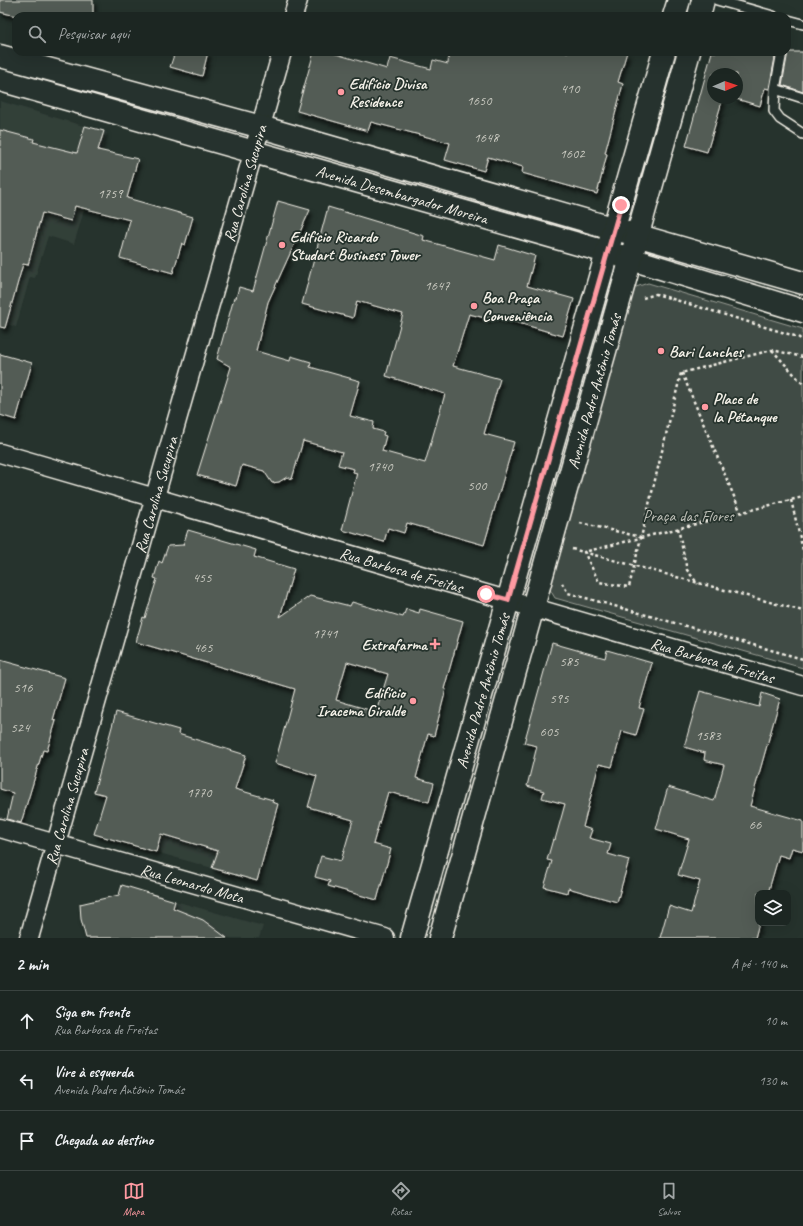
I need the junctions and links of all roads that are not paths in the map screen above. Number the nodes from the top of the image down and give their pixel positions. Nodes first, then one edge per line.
1 (298, 0) edge
2 (679, 0) edge
3 (704, 0) edge
4 (717, 0) edge
5 (294, 12) edge
6 (675, 12) edge
7 (700, 12) edge
8 (759, 12) edge
9 (791, 23) edge
10 (803, 24) edge
11 (0, 56) edge
12 (281, 56) edge
13 (663, 56) edge
14 (688, 56) edge
15 (781, 56) edge
16 (0, 80) edge
17 (775, 89) junction
18 (803, 98) edge
19 (261, 127) junction
20 (803, 134) edge
21 (254, 152) junction
22 (614, 230) junction
23 (637, 235) junction
24 (608, 253) junction
25 (631, 259) junction
26 (803, 283) edge
27 (803, 311) edge
28 (0, 453) edge
29 (154, 498) junction
30 (508, 600) junction
31 (532, 607) junction
32 (803, 686) edge
33 (0, 828) edge
34 (55, 844) junction
35 (29, 938) edge
36 (385, 938) edge
37 (412, 938) edge
38 (440, 938) edge

1 - 5 street
2 - 6 main road
3 - 7 main road
4 - 8 lane
9 - 10 lane
11 - 19 main road, Avenida Desembargador Moreira
12 - 19 street, Rua Carolina Sucupira
13 - 22 main road, Avenida Padre Antônio Tomás
14 - 23 main road, Avenida Padre Antônio Tomás
15 - 17 lane
16 - 21 main road, Avenida Desembargador Moreira
17 - 18 lane
17 - 20 lane
19 - 21 street, Rua Carolina Sucupira
19 - 22 main road, Avenida Desembargador Moreira
21 - 24 main road, Avenida Desembargador Moreira
21 - 29 street, Rua Carolina Sucupira
22 - 23 main road, Avenida Desembargador Moreira
22 - 24 main road, Avenida Padre Antônio Tomás
23 - 25 main road, Avenida Padre Antônio Tomás
23 - 26 main road, Avenida Desembargador Moreira
24 - 25 main road, Avenida Desembargador Moreira
24 - 30 main road, Avenida Padre Antônio Tomás
25 - 27 main road, Avenida Desembargador Moreira
25 - 31 main road, Avenida Padre Antônio Tomás
28 - 29 street, Rua Barbosa de Freitas
29 - 30 street, Rua Barbosa de Freitas
29 - 34 street, Rua Carolina Sucupira
30 - 31 street, Rua Barbosa de Freitas
30 - 37 main road, Avenida Padre Antônio Tomás
31 - 32 street, Rua Barbosa de Freitas
31 - 38 main road, Avenida Padre Antônio Tomás
33 - 34 street, Rua Leonardo Mota
34 - 35 street, Rua Carolina Sucupira
34 - 36 street, Rua Leonardo Mota

